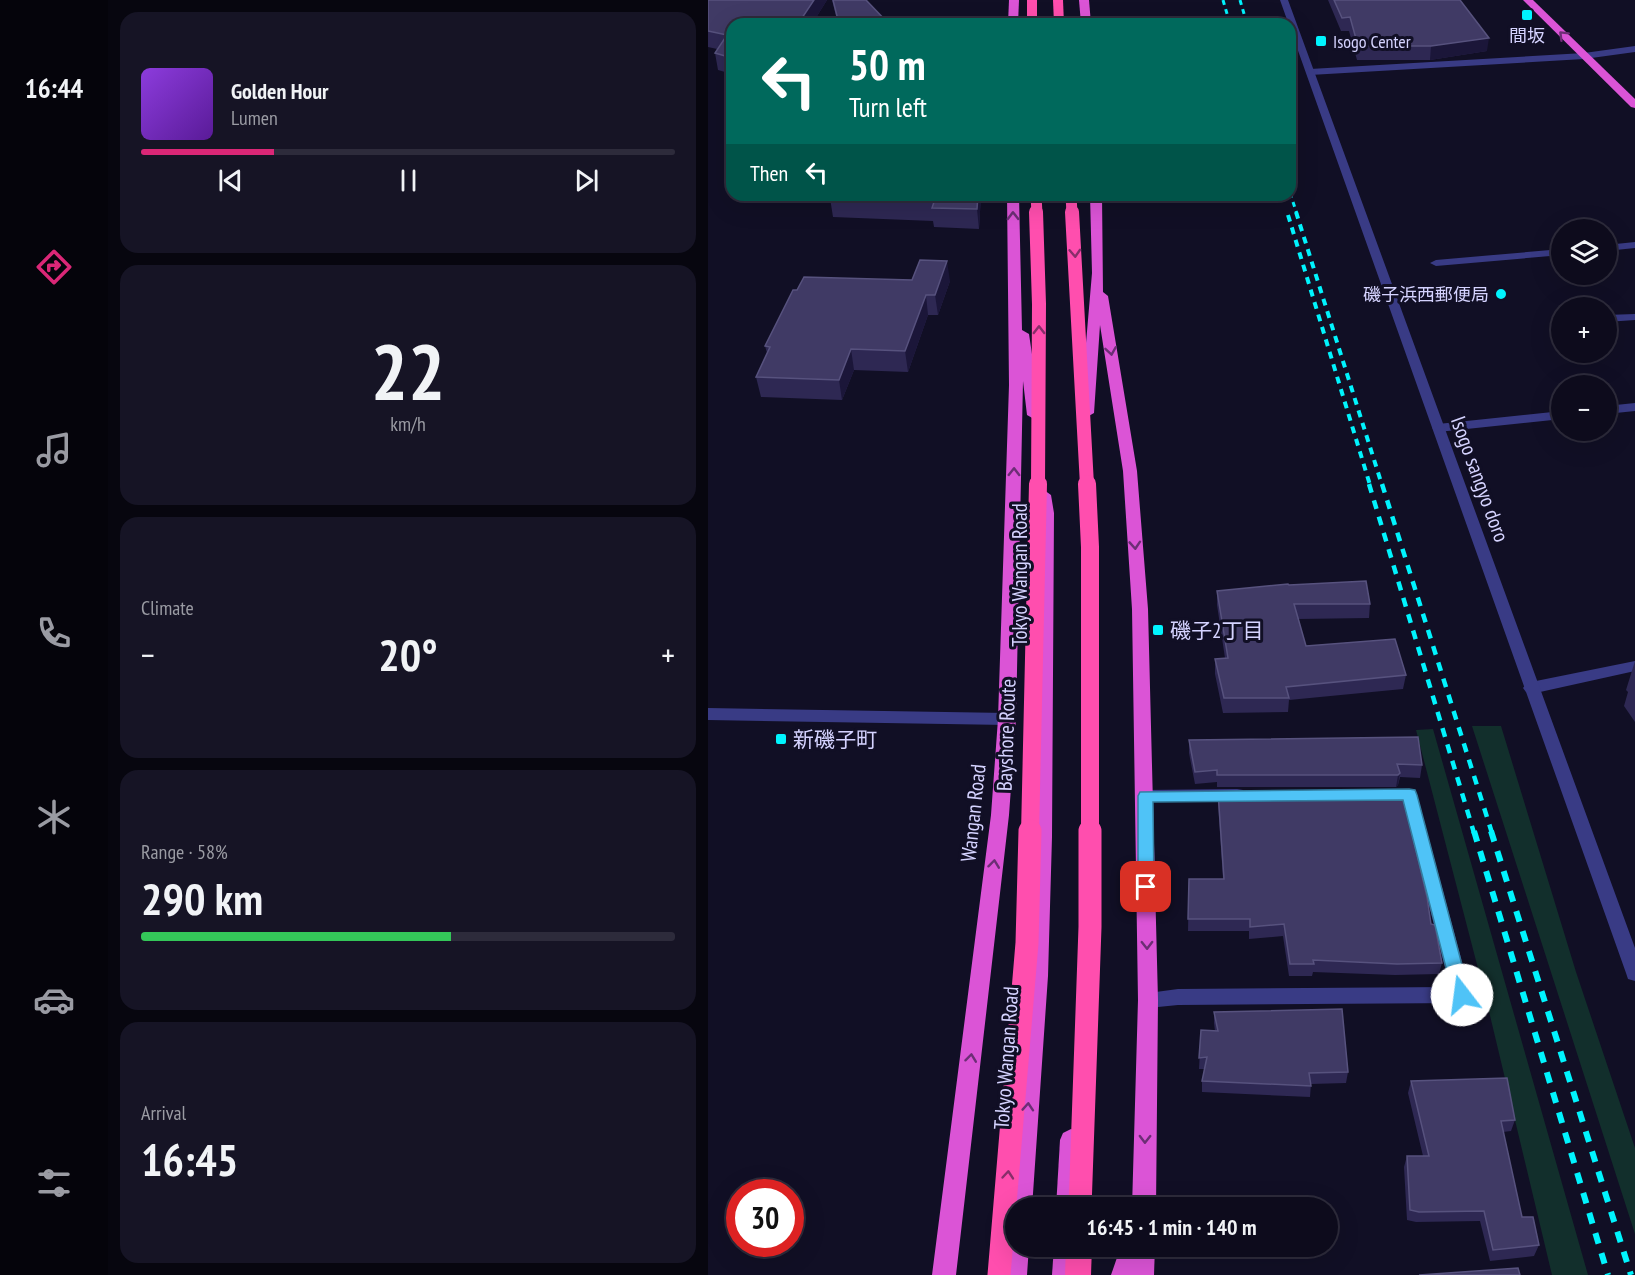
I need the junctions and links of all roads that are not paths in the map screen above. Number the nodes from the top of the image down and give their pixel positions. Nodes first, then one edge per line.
1 (1014, 0) edge
2 (1032, 0) edge
3 (1058, 0) edge
4 (1084, 0) edge
5 (1284, 0) edge
6 (1528, 0) edge
7 (1561, 17) dead end
8 (1013, 18) edge
9 (1032, 18) edge
10 (1059, 18) edge
11 (1086, 18) edge
12 (1290, 18) edge
13 (1296, 33) edge
14 (1635, 49) edge
15 (1598, 54) junction
16 (1584, 56) junction
17 (1310, 72) junction
18 (1627, 82) dead end
19 (1635, 105) edge
20 (1013, 201) edge
21 (1036, 201) edge
22 (1071, 201) edge
23 (1096, 201) edge
24 (1635, 245) edge
25 (1617, 247) edge
26 (1551, 253) edge
27 (1436, 263) dead end
28 (1098, 273) junction
29 (1013, 280) junction
30 (1635, 317) edge
31 (1617, 318) edge
32 (1635, 407) edge
33 (1617, 409) edge
34 (1551, 416) edge
35 (1438, 428) junction
36 (1635, 666) edge
37 (1531, 688) junction
38 (708, 714) edge
39 (1007, 719) junction
40 (1260, 795) edge
41 (1363, 795) edge
42 (1145, 796) junction
43 (1629, 940) edge
44 (1635, 973) edge
45 (1148, 1000) junction
46 (1021, 1197) edge
47 (1068, 1197) edge
48 (1080, 1197) edge
49 (1144, 1197) edge
50 (949, 1241) junction
51 (1016, 1257) edge
52 (1065, 1257) edge
53 (1078, 1257) edge
54 (1129, 1257) edge
55 (1143, 1257) edge
56 (944, 1275) edge
57 (956, 1275) edge
58 (999, 1275) edge
59 (1015, 1275) edge
60 (1064, 1275) edge
61 (1078, 1275) edge
62 (1123, 1275) edge
63 (1142, 1275) edge

1 - 8 highway
2 - 9 highway
3 - 10 highway
4 - 11 highway
5 - 12 street, Isogo sangyo doro
16 -> 6 highway
7 - 15 highway
13 - 17 street, Isogo sangyo doro
14 - 15 street
15 - 16 street
15 - 18 highway
16 - 17 street
16 - 19 highway
17 - 35 street, Isogo sangyo doro
29 -> 20 highway, Tokyo Wangan Road
58 -> 21 highway, Bayshore Route, bridge
22 -> 48 highway, bridge
23 - 28 highway
24 - 25 street
26 - 27 street
28 -> 42 highway
28 - 47 highway, bridge
39 -> 29 highway, Wangan Road
46 -> 29 highway, Tokyo Wangan Road, bridge
30 - 31 street
32 - 33 street
34 - 35 street
35 - 37 street, Isogo sangyo doro
36 - 37 street
37 - 43 street, Isogo sangyo doro
38 - 39 street
50 -> 39 highway, Wangan Road
40 - 42 street
41 - 45 street
42 -> 45 highway
43 - 44 street, Isogo sangyo doro
45 -> 49 highway
50 - 56 highway, Wangan Road
50 - 57 highway, Wangan Road
51 - 59 highway
52 - 60 highway
53 - 61 highway
54 - 62 highway
55 - 63 highway

